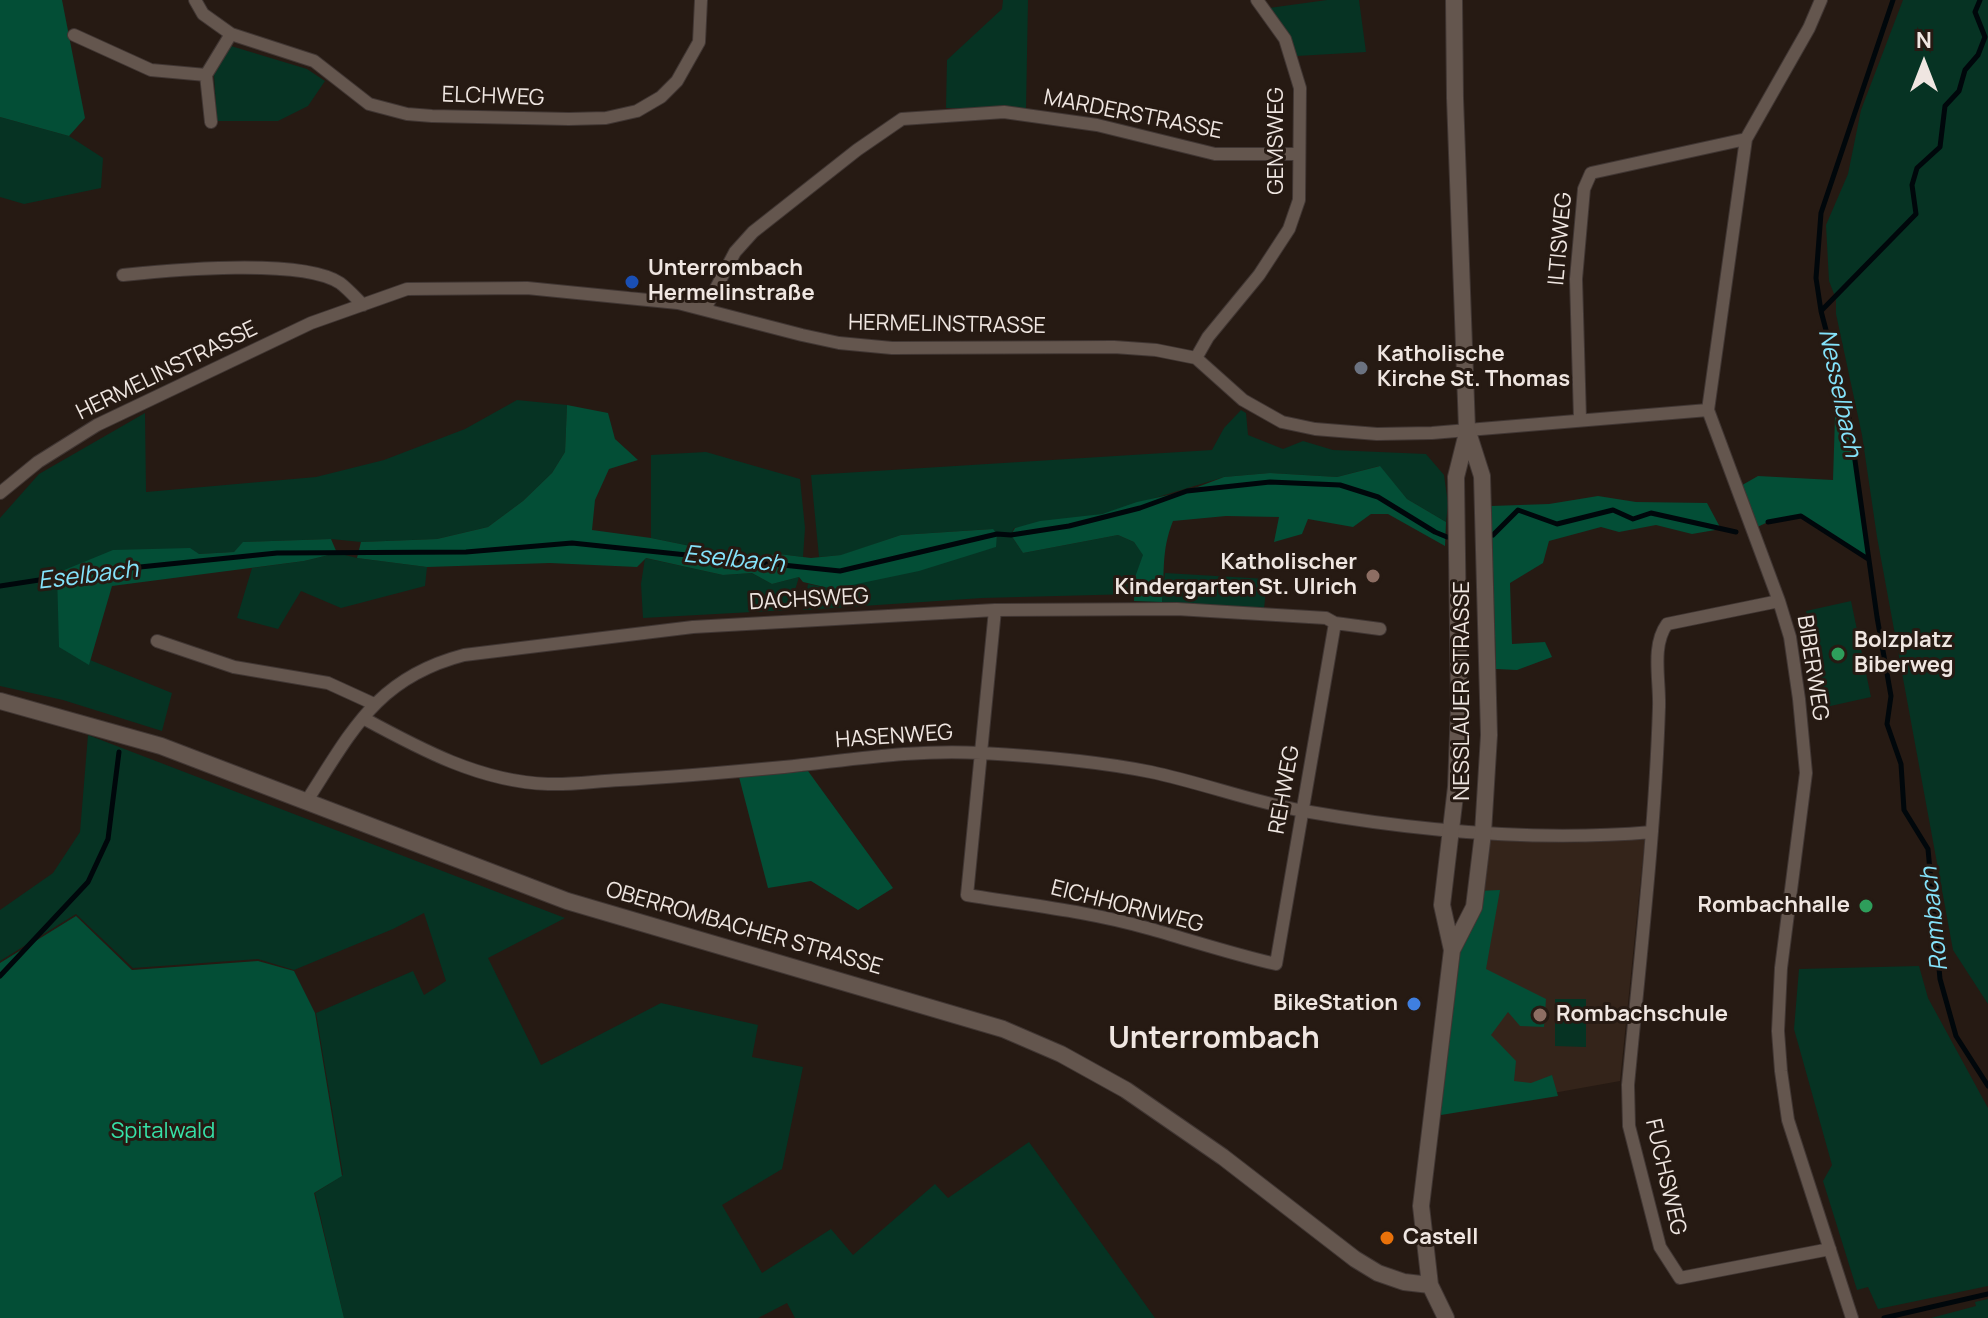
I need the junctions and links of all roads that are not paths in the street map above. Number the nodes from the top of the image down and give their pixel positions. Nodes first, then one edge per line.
1 (195, 0) edge
2 (701, 0) edge
3 (1257, 0) edge
4 (1454, 0) edge
5 (1821, 0) edge
6 (231, 34) junction
7 (74, 35) dead end
8 (206, 75) junction
9 (211, 122) dead end
10 (1746, 139) junction
11 (1299, 154) junction
12 (123, 275) dead end
13 (363, 305) junction
14 (705, 309) junction
15 (1196, 358) junction
16 (1708, 410) junction
17 (1580, 419) junction
18 (1467, 429) junction
19 (0, 493) edge
20 (1779, 601) junction
21 (995, 610) junction
22 (1335, 623) junction
23 (1380, 629) dead end
24 (157, 641) dead end
25 (0, 701) edge
26 (374, 704) junction
27 (363, 718) junction
28 (981, 753) junction
29 (306, 802) junction
30 (1302, 811) junction
31 (1451, 830) junction
32 (1652, 832) junction
33 (1483, 833) junction
34 (1452, 950) junction
35 (1276, 964) joint
36 (1830, 1249) junction
37 (1430, 1285) junction
38 (1446, 1318) edge
39 (1852, 1318) edge

1 - 6 street, ELCHWEG
2 - 6 street, ELCHWEG
3 - 11 street, GEMSWEG
4 - 18 main road, NESSLAUER STRASSE
5 - 10 street, BIBERWEG
6 - 8 street
7 - 8 street
8 - 9 street
10 - 16 street, BIBERWEG
10 - 17 street, ILTISWEG
11 - 14 street, MARDERSTRASSE
11 - 15 street, GEMSWEG
12 - 13 street
13 - 14 street, HERMELINSTRASSE
13 - 19 street, HERMELINSTRASSE
14 - 15 street, HERMELINSTRASSE
15 - 18 street
16 - 17 street
16 - 20 street, BIBERWEG
17 - 18 street
18 - 31 main road, NESSLAUER STRASSE
18 - 33 main road, NESSLAUER STRASSE
20 - 32 street, FUCHSWEG
20 - 36 street, BIBERWEG
21 - 22 street, DACHSWEG
21 - 26 street, DACHSWEG
21 - 28 street
22 - 23 street, DACHSWEG
22 - 30 street, REHWEG
24 - 26 street
25 - 29 main road, OBERROMBACHER STRASSE
26 - 27 street, DACHSWEG
27 - 28 street, HASENWEG
27 - 29 street, DACHSWEG
28 - 30 street, HASENWEG
28 - 35 street, EICHHORNWEG
29 - 37 main road, OBERROMBACHER STRASSE
30 - 31 street, HASENWEG
30 - 35 street, REHWEG
31 - 33 street, HASENWEG
31 - 34 main road, NESSLAUER STRASSE
32 - 33 street
32 - 36 street, FUCHSWEG
33 - 34 main road, NESSLAUER STRASSE
34 - 37 main road, NESSLAUER STRASSE
36 - 39 street, BIBERWEG
37 - 38 main road, NESSLAUER STRASSE

